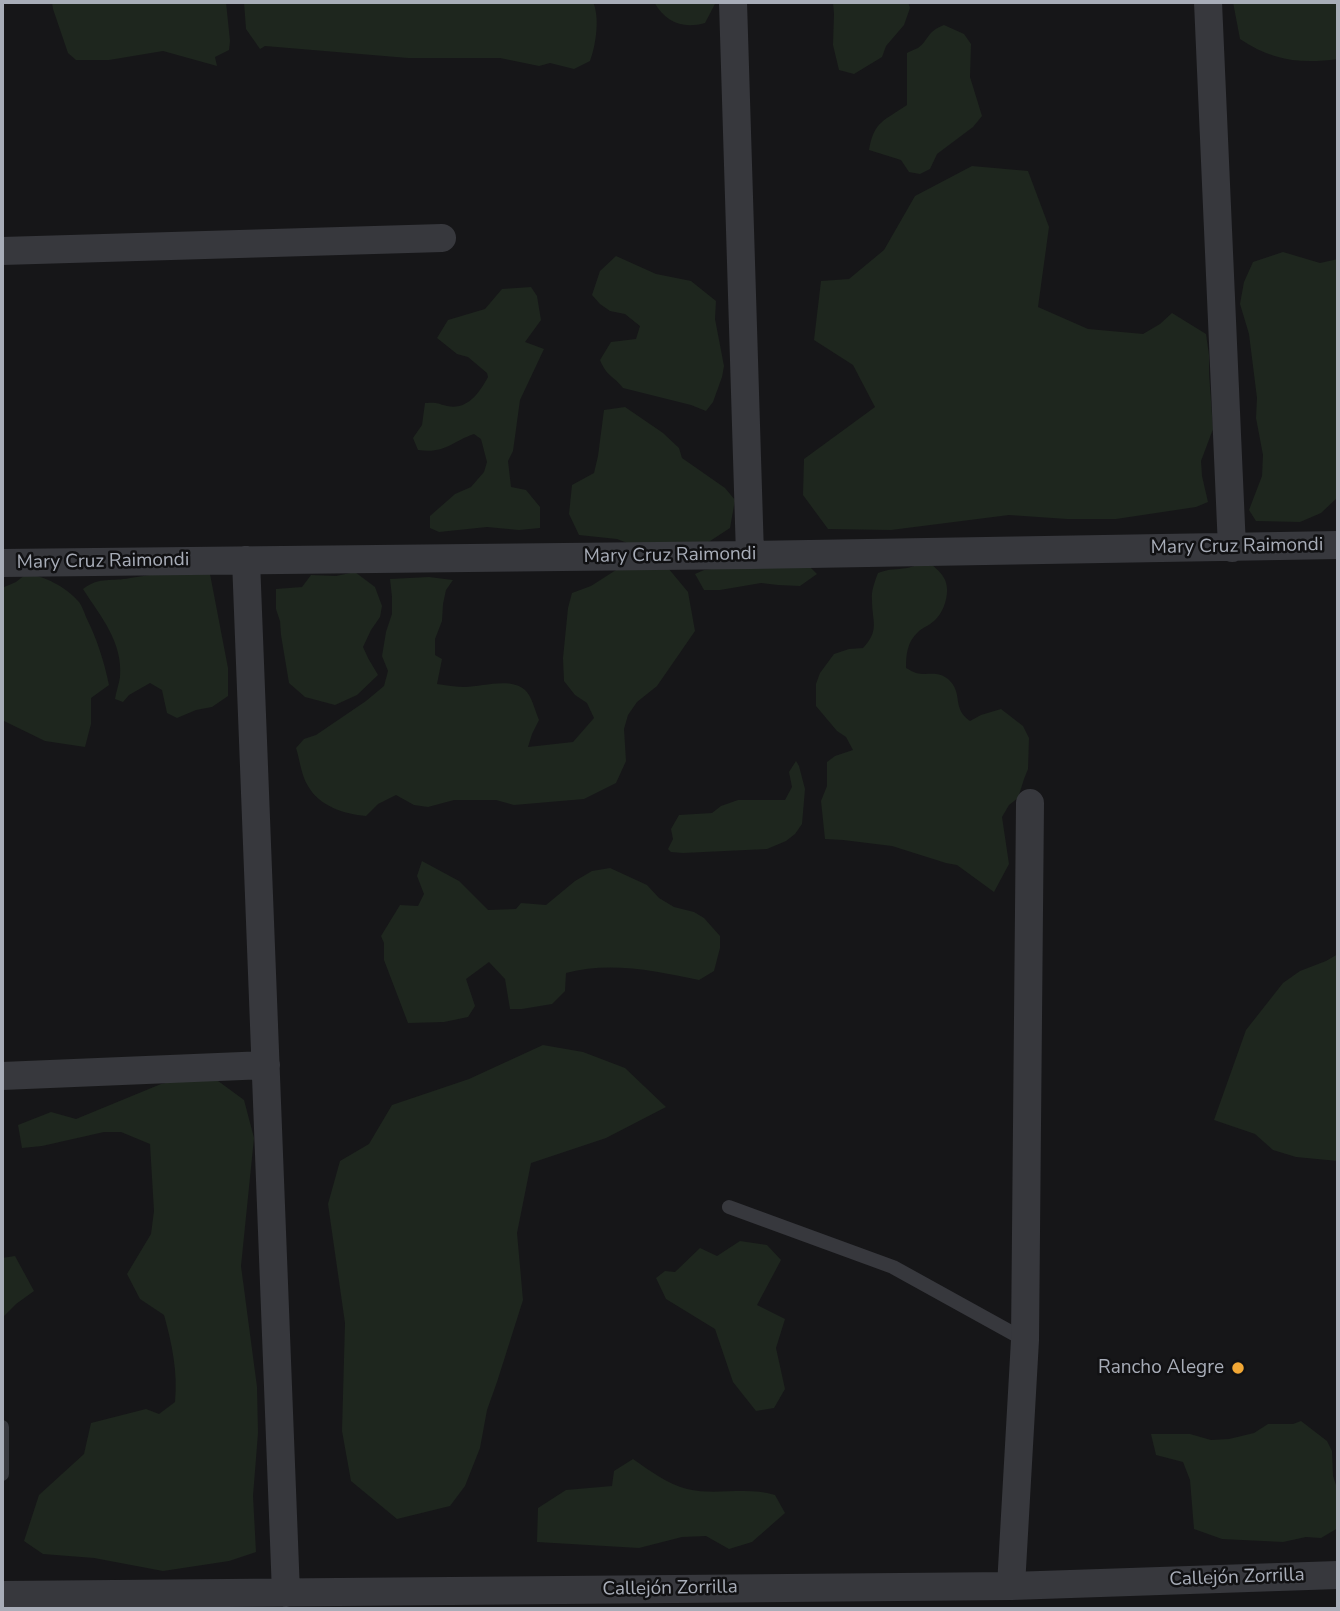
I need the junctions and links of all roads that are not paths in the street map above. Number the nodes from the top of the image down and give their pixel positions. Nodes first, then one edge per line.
1 (733, 2) edge
2 (1208, 2) edge
3 (442, 238) dead end
4 (2, 251) edge
5 (1338, 545) edge
6 (1232, 548) junction
7 (750, 555) junction
8 (246, 560) junction
9 (2, 563) edge
10 (1030, 803) dead end
11 (266, 1065) junction
12 (2, 1076) edge
13 (729, 1207) dead end
14 (1025, 1340) junction
15 (2, 1427) edge
16 (2, 1474) edge
17 (1338, 1575) edge
18 (1011, 1586) junction
19 (286, 1592) junction
20 (2, 1595) edge

1 - 7 street
2 - 6 street
3 - 4 street
5 - 6 street, Mary Cruz Raimondi
6 - 7 street, Mary Cruz Raimondi
7 - 8 street, Mary Cruz Raimondi
8 - 9 street, Mary Cruz Raimondi
8 - 11 street
10 - 14 street
11 - 12 street
11 - 19 street
13 - 14 lane
14 - 18 street
15 - 16 lane
17 - 18 street, Callejón Zorrilla
18 - 19 street, Callejón Zorrilla
19 - 20 street, Callejón Zorrilla

